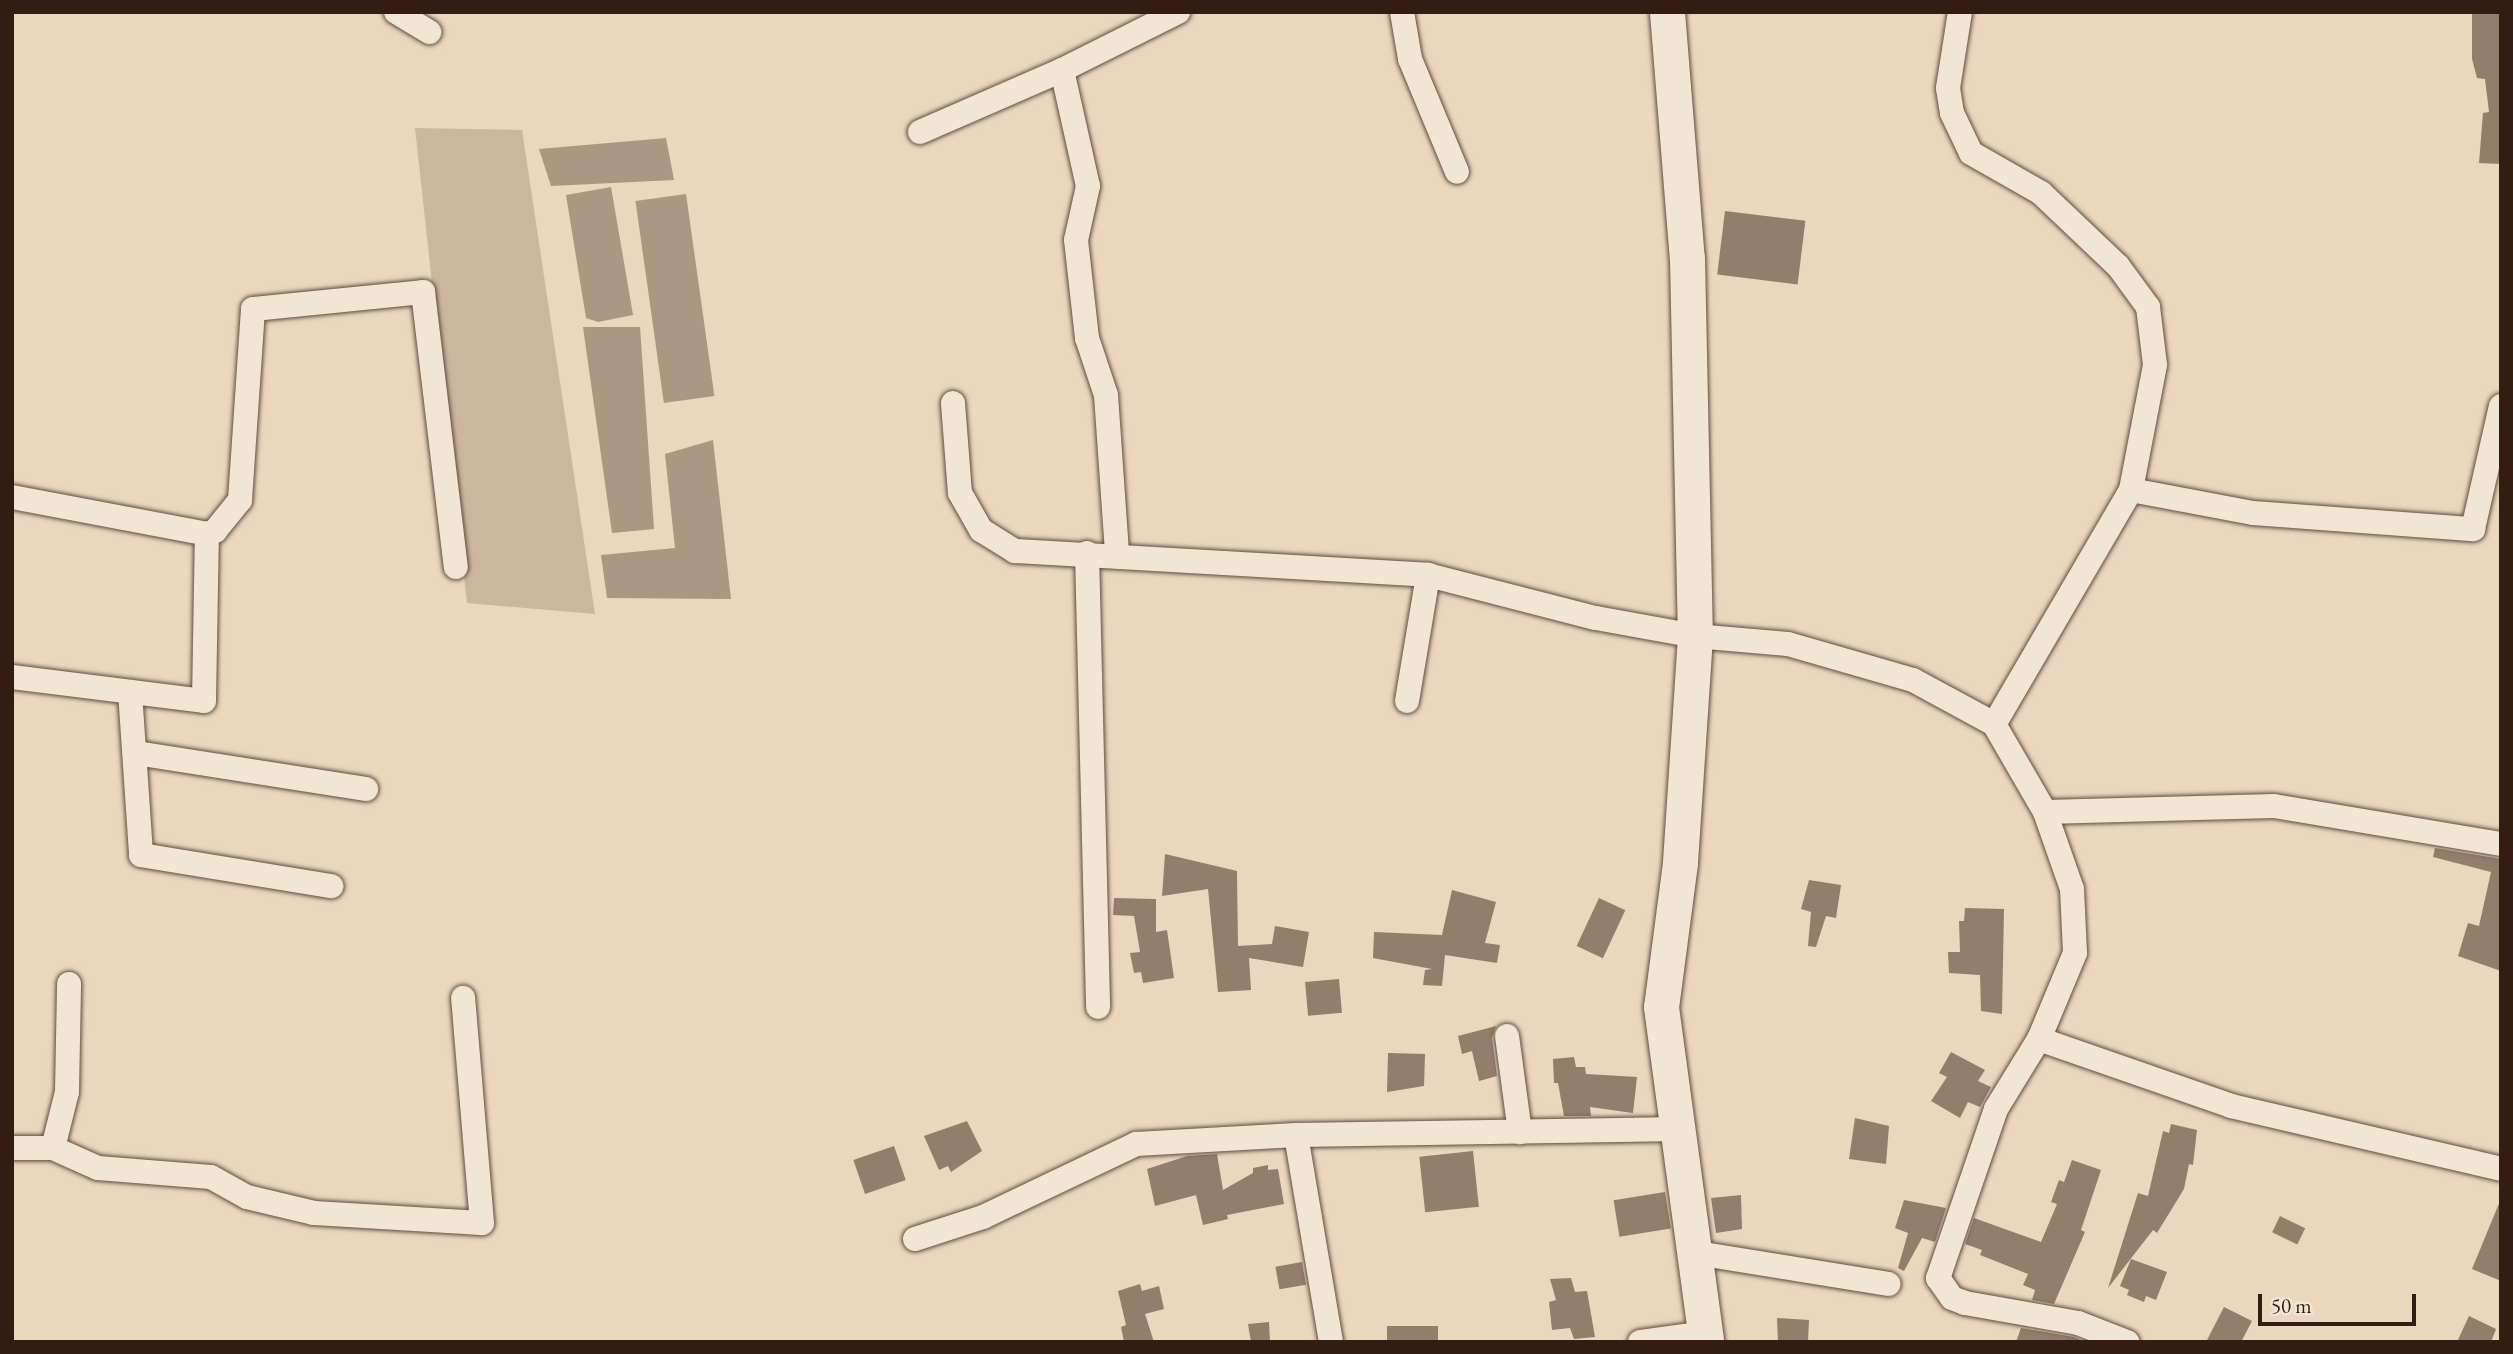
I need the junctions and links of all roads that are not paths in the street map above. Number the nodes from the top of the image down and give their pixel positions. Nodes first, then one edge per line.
1 (396, 12) edge
2 (1178, 12) edge
3 (1402, 12) edge
4 (1667, 12) edge
5 (1960, 12) edge
6 (429, 32) dead end
7 (1062, 69) junction
8 (920, 132) dead end
9 (1457, 172) dead end
10 (953, 403) dead end
11 (2501, 406) edge
12 (2132, 490) junction
13 (12, 497) edge
14 (207, 534) junction
15 (1087, 553) junction
16 (1117, 554) junction
17 (456, 568) dead end
18 (1428, 575) junction
19 (1695, 636) junction
20 (12, 677) edge
21 (130, 692) junction
22 (1407, 701) dead end
23 (1994, 724) junction
24 (136, 753) junction
25 (366, 789) dead end
26 (2045, 812) junction
27 (2501, 844) edge
28 (331, 886) dead end
29 (69, 984) dead end
30 (463, 998) dead end
31 (1098, 1007) dead end
32 (1507, 1036) dead end
33 (2039, 1039) junction
34 (1680, 1129) junction
35 (1520, 1132) junction
36 (1296, 1135) junction
37 (12, 1148) edge
38 (52, 1148) junction
39 (2501, 1169) edge
40 (915, 1239) dead end
41 (1697, 1253) junction
42 (1889, 1284) dead end
43 (1706, 1337) edge
44 (1331, 1342) edge
45 (1640, 1342) edge
46 (2127, 1342) edge

1 - 6 street
2 - 7 street
3 - 9 street
4 - 19 street
5 - 12 street
7 - 8 street
7 - 16 street
10 - 15 street
11 - 12 street
12 - 23 street
13 - 14 street
14 - 17 street
14 - 21 street
15 - 16 street
15 - 31 street
16 - 18 street
18 - 19 street
18 - 22 street
19 - 23 street
19 - 34 street
20 - 21 street
21 - 24 street
23 - 26 street
24 - 25 street
24 - 28 street
26 - 27 street
26 - 33 street
29 - 38 street
30 - 38 street
32 - 35 street
33 - 39 street
33 - 46 street
34 - 35 street
34 - 41 street
35 - 36 street
36 - 40 street
36 - 44 street
37 - 38 street
41 - 42 street
41 - 43 street
43 - 45 street

